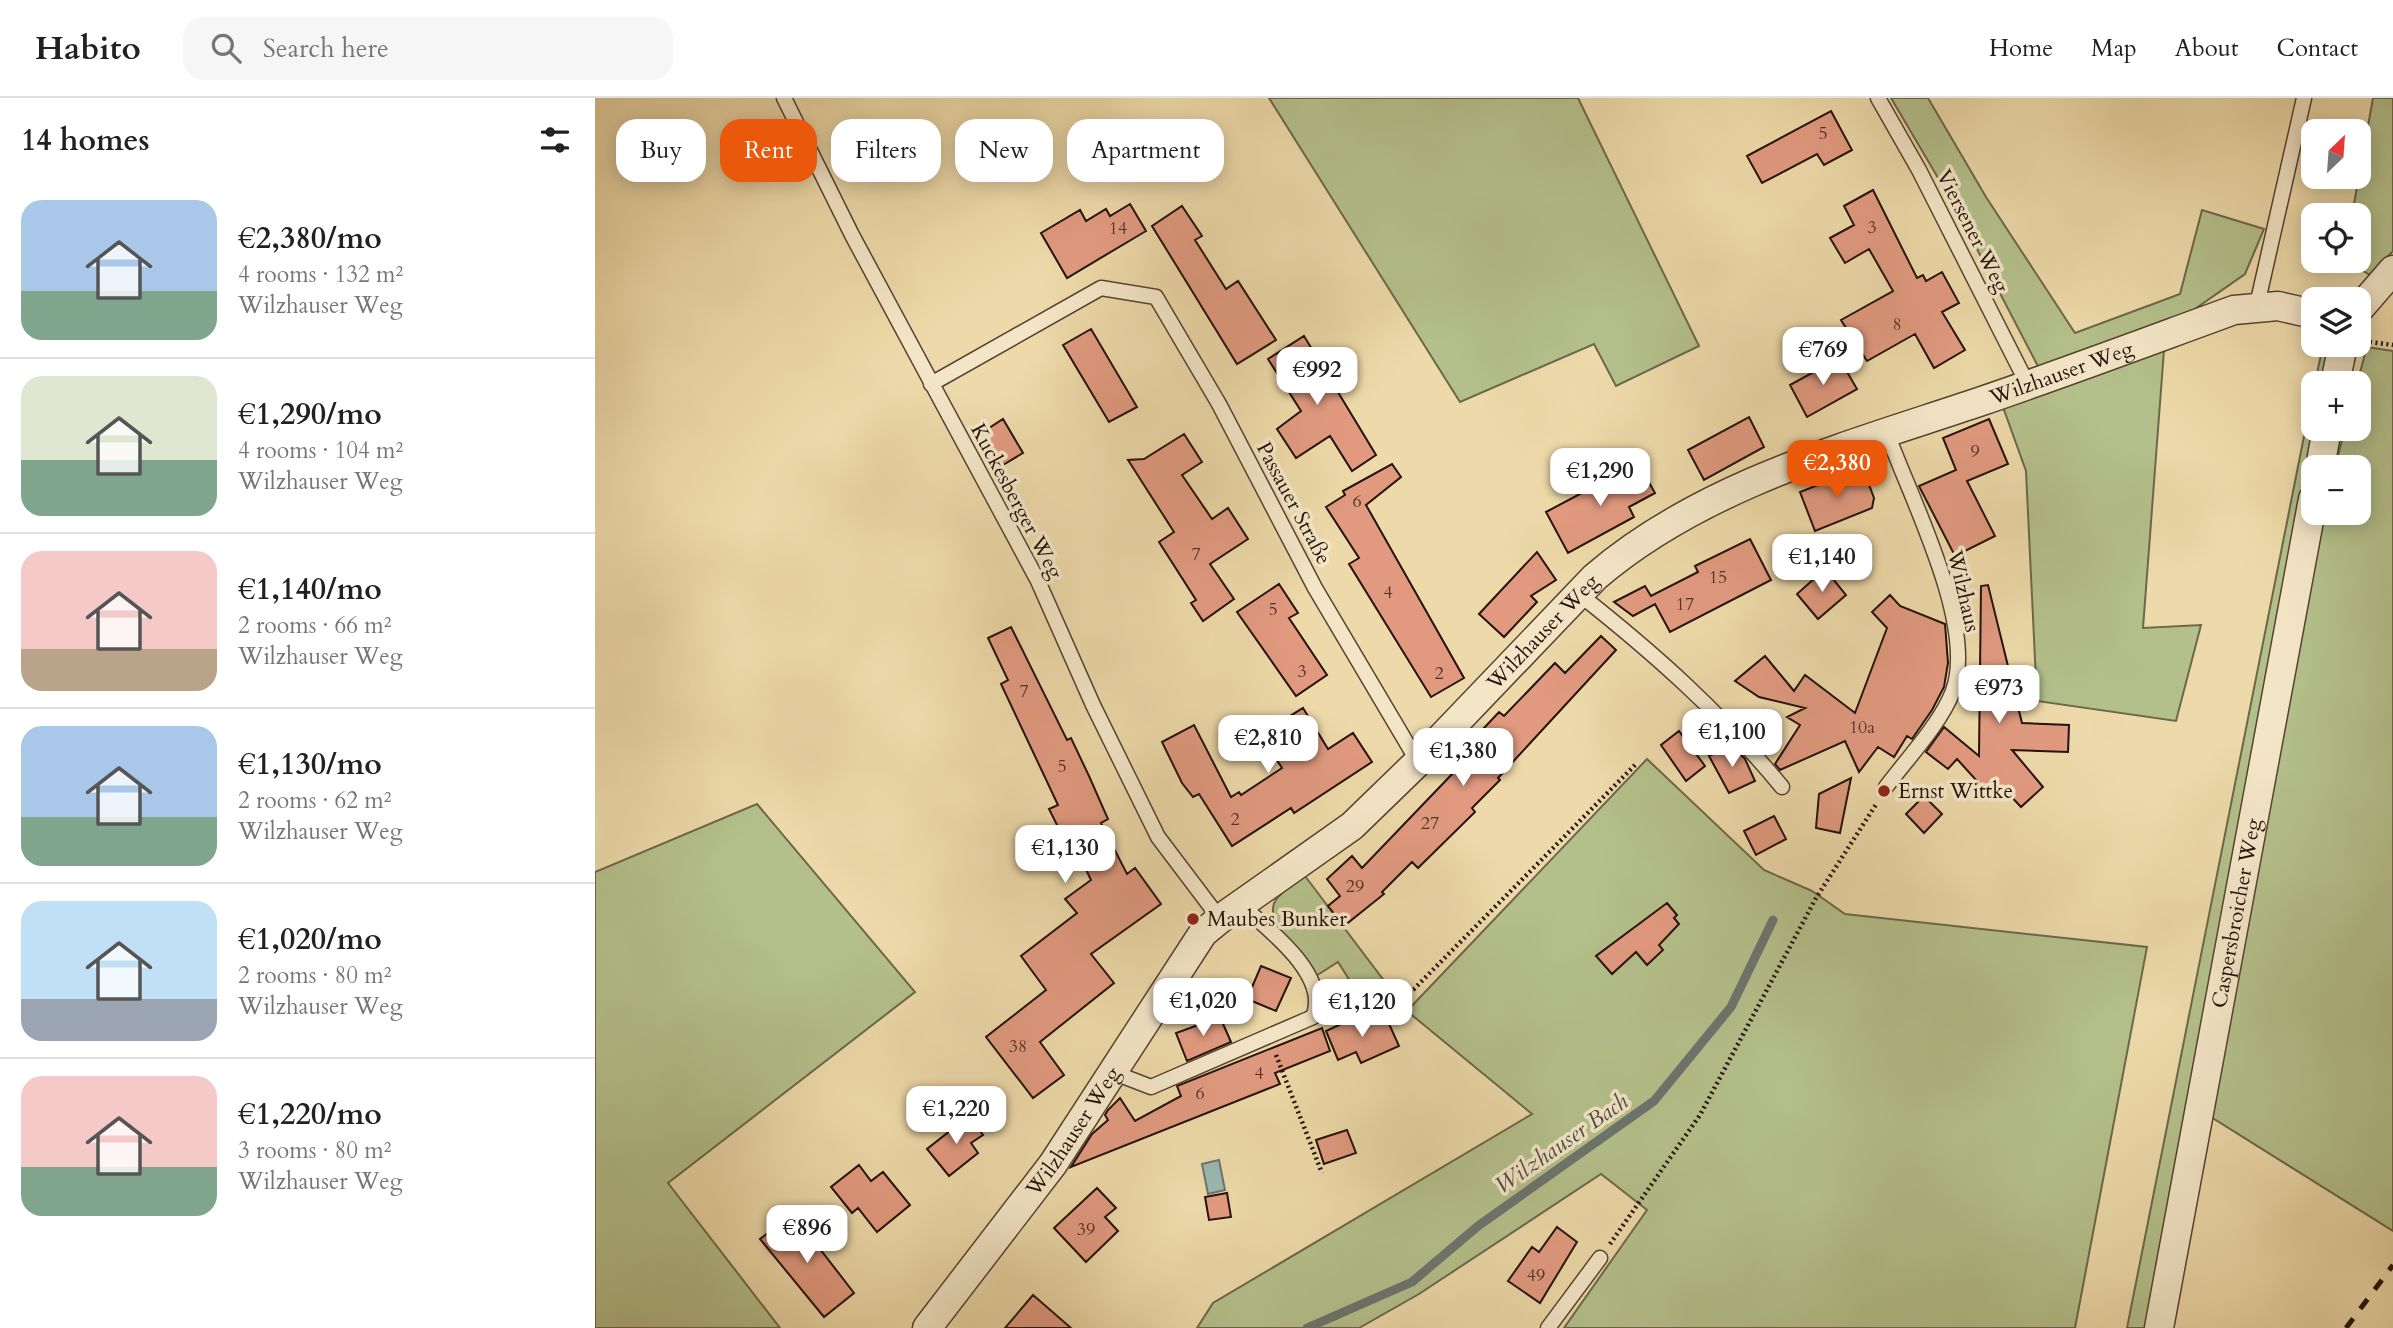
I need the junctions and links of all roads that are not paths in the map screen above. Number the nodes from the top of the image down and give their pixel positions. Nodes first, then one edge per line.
1 (783, 98) edge
2 (1878, 98) edge
3 (2304, 98) edge
4 (2393, 270) edge
5 (2371, 295) edge
6 (2257, 305) junction
7 (2301, 311) edge
8 (931, 384) junction
9 (2028, 385) junction
10 (1887, 433) junction
11 (2308, 525) edge
12 (1579, 594) junction
13 (1418, 762) junction
14 (1886, 787) road end
15 (1782, 788) dead end
16 (1230, 912) junction
17 (1112, 1072) junction
18 (1600, 1258) road end
19 (927, 1328) edge
20 (1548, 1328) edge
21 (2159, 1328) edge

1 - 8 lane, Kuckesberger Weg
2 - 9 lane, Viersener Weg
3 - 6 lane
4 - 5 street
6 - 7 street, Wilzhauser Weg
6 - 9 street, Wilzhauser Weg
8 - 13 lane, Passauer Straße
8 - 16 lane, Kuckesberger Weg
9 - 10 street, Wilzhauser Weg
10 - 12 street, Wilzhauser Weg
10 - 14 lane, Wilzhaus
11 - 21 street, Caspersbroicher Weg
12 - 13 street, Wilzhauser Weg
12 - 15 lane
13 - 16 street, Wilzhauser Weg
16 - 17 street, Wilzhauser Weg
16 - 17 lane, Kuckesberger Weg
17 - 19 street, Wilzhauser Weg
18 - 20 lane

